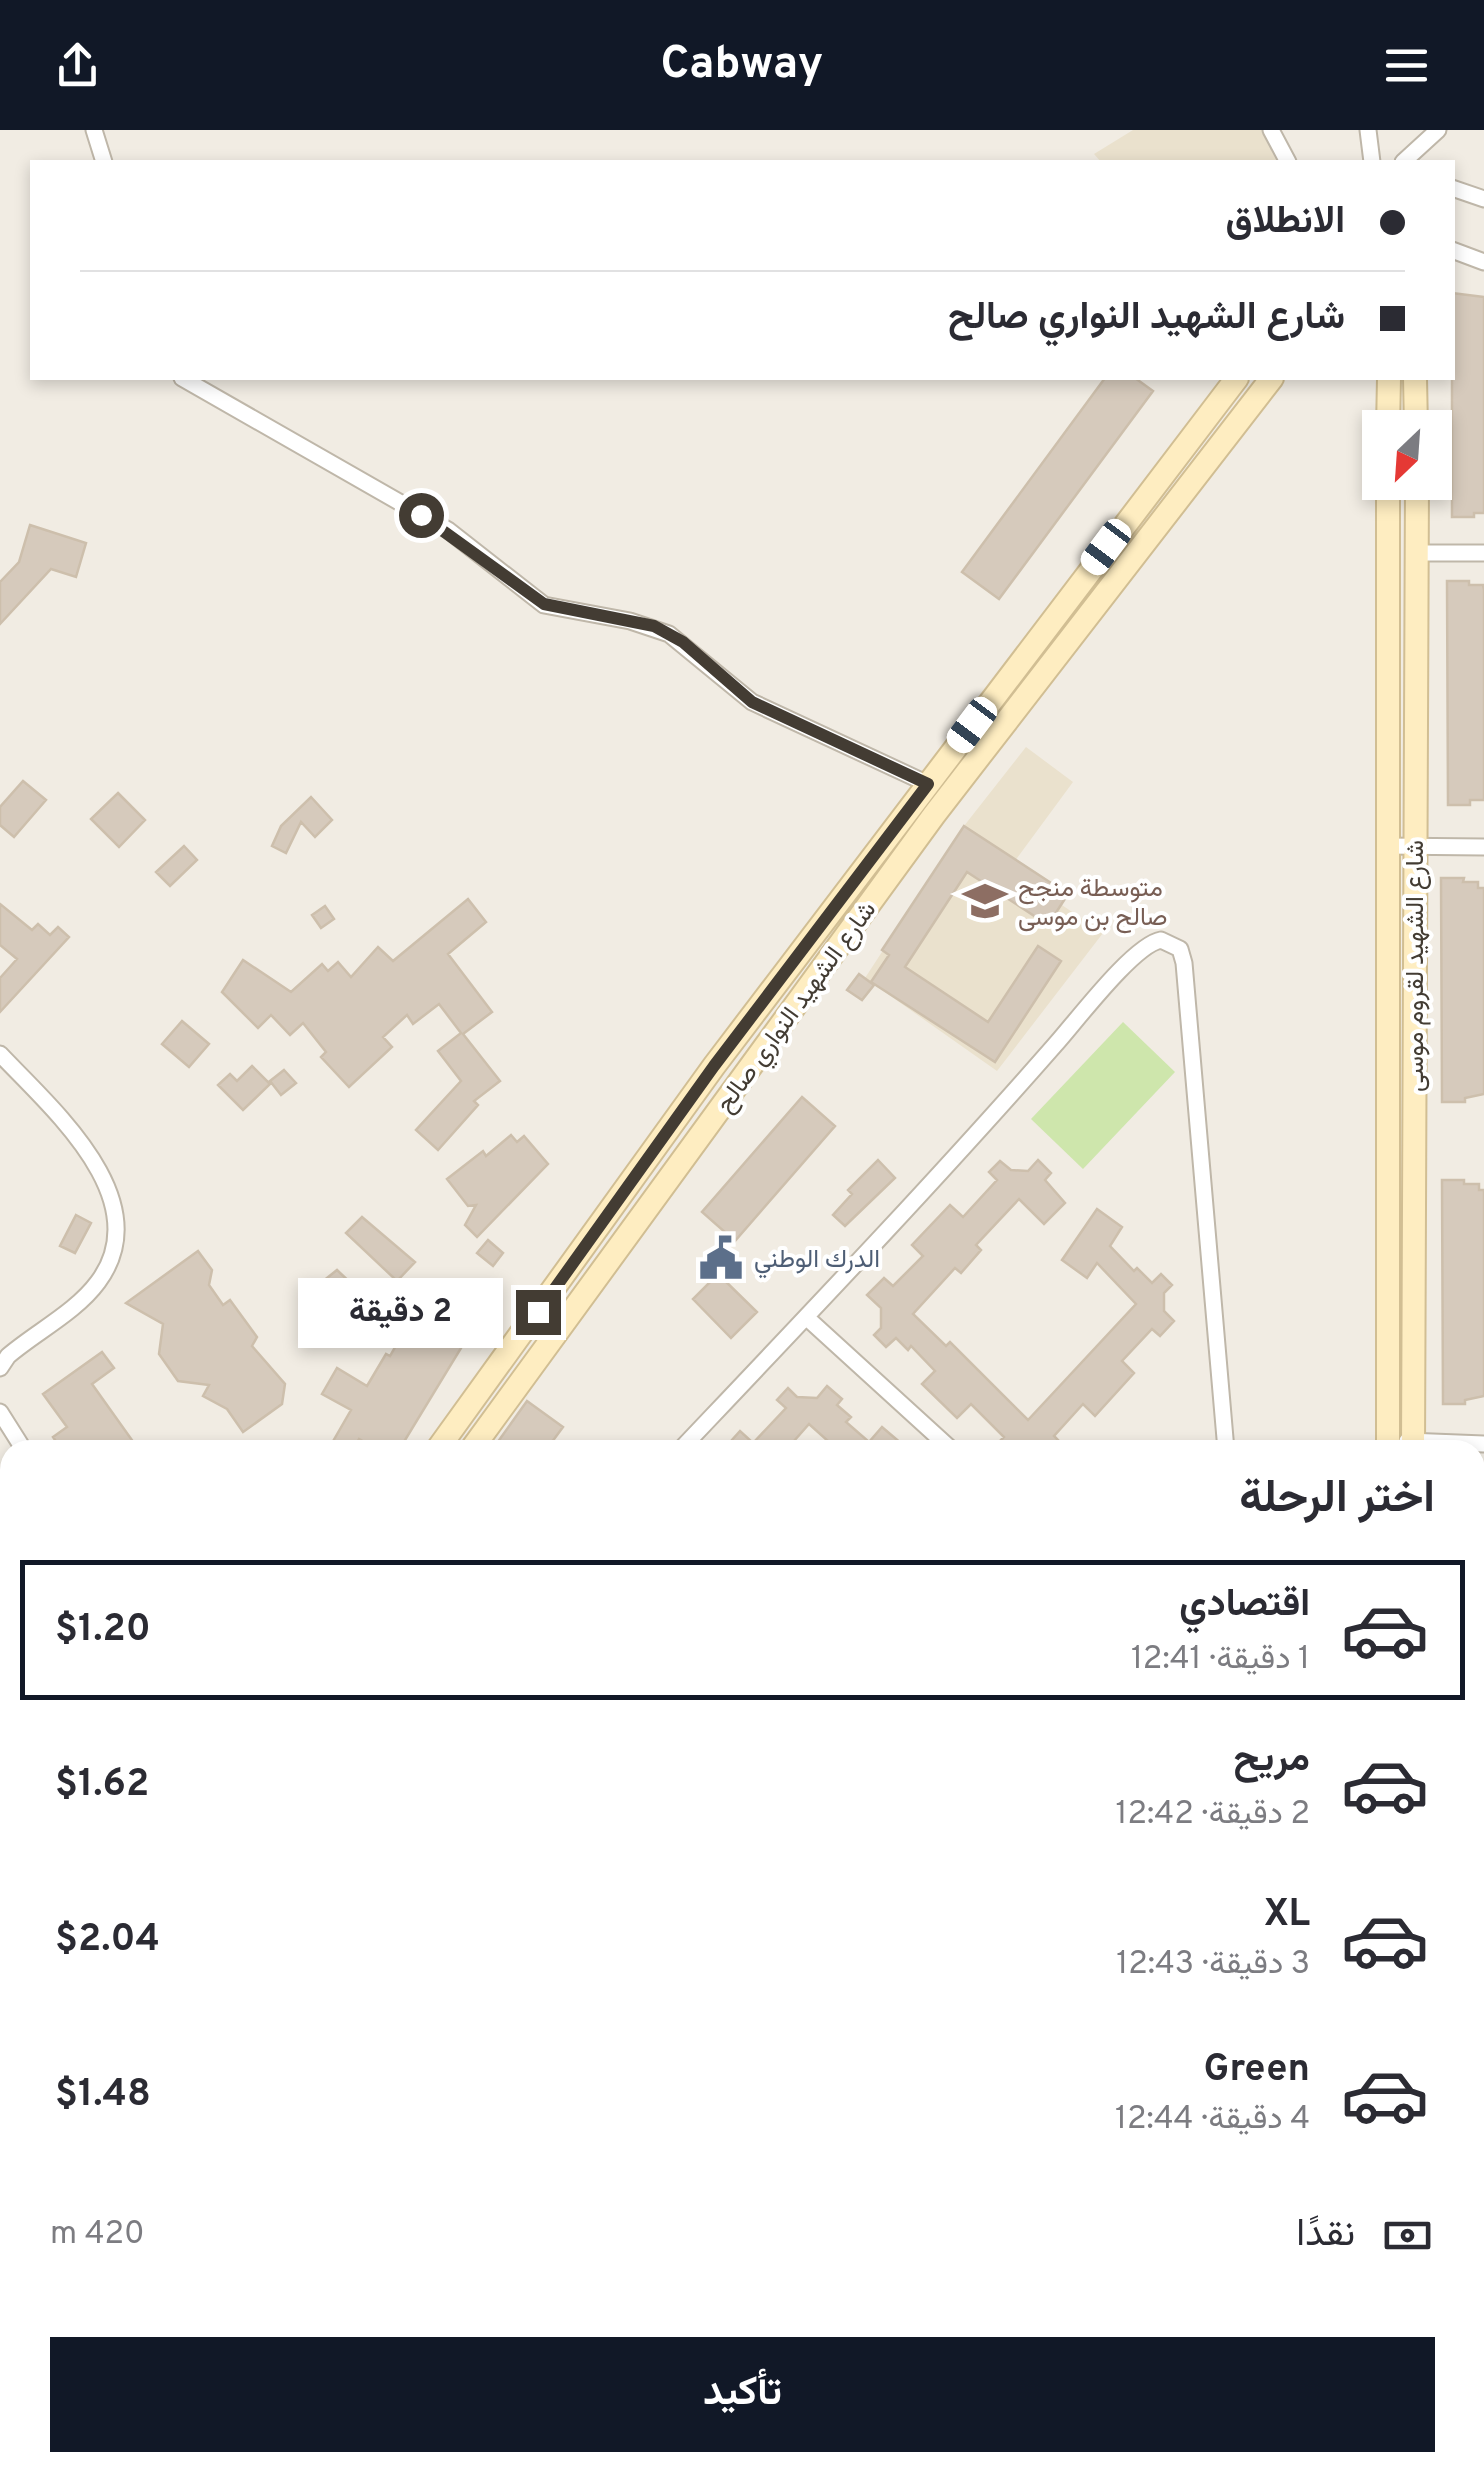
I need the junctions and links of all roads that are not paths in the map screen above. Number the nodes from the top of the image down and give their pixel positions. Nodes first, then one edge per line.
1 (94, 130) edge
2 (1271, 130) edge
3 (1368, 130) edge
4 (1438, 130) edge
5 (103, 160) edge
6 (1287, 160) edge
7 (1372, 160) edge
8 (1405, 160) edge
9 (1455, 189) edge
10 (1484, 199) edge
11 (1455, 251) edge
12 (1484, 262) edge
13 (186, 380) edge
14 (1235, 380) edge
15 (1270, 380) edge
16 (1389, 380) edge
17 (1415, 380) edge
18 (1388, 410) edge
19 (1416, 410) edge
20 (1388, 500) edge
21 (1417, 500) edge
22 (1418, 553) junction
23 (1484, 554) edge
24 (928, 784) junction
25 (1384, 846) junction
26 (1413, 846) junction
27 (1484, 847) edge
28 (0, 1054) edge
29 (806, 1317) junction
30 (0, 1368) edge
31 (0, 1412) edge
32 (18, 1440) edge
33 (445, 1440) edge
34 (479, 1440) edge
35 (689, 1440) edge
36 (941, 1440) edge
37 (1225, 1440) edge
38 (1388, 1440) edge
39 (1413, 1440) edge

1 - 5 street
2 - 6 street
3 - 7 street
4 - 8 street
9 - 10 street
11 - 12 street
13 - 24 street
14 - 24 street, شارع الشهيد النواري صالح
15 - 34 street, شارع الشهيد النواري صالح
16 - 18 street
17 - 19 street
20 - 25 street, شارع الشهيد لقروم موسى
21 - 22 street, شارع الشهيد لقروم موسى
22 - 23 street
22 - 26 street, شارع الشهيد لقروم موسى
24 - 33 street, شارع الشهيد النواري صالح
25 - 26 street
25 - 38 street, شارع الشهيد لقروم موسى
26 - 27 street
26 - 39 street, شارع الشهيد لقروم موسى
28 - 30 street
29 - 35 street
29 - 36 street
29 - 37 street
31 - 32 street

